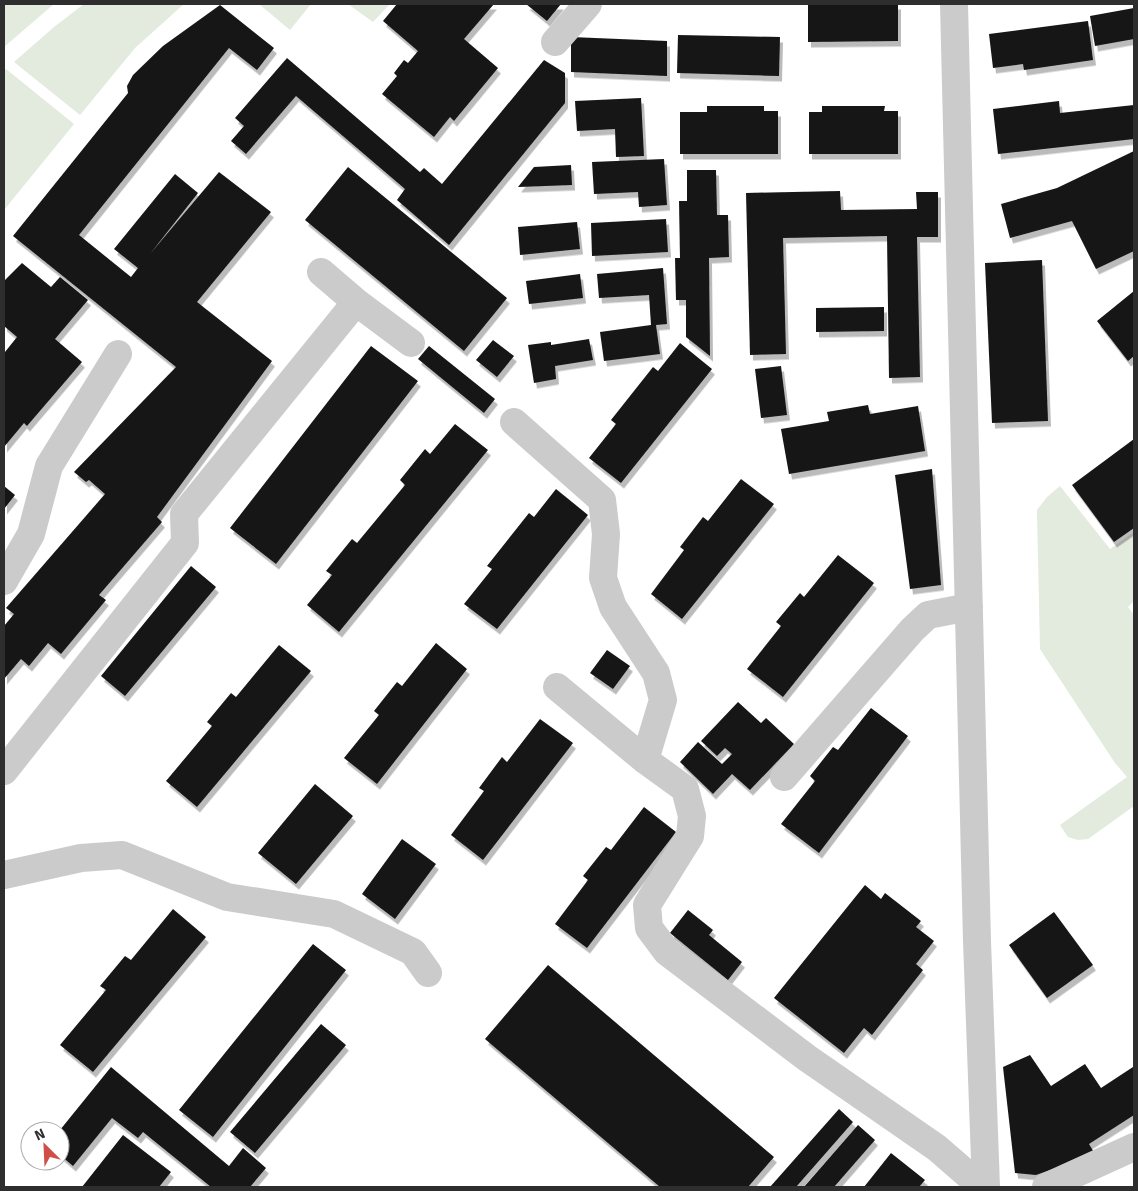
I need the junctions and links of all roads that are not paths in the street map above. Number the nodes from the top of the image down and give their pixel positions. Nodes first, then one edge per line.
1 (588, 4) edge
2 (954, 4) edge
3 (555, 42) dead end
4 (321, 272) dead end
5 (356, 302) junction
6 (411, 343) dead end
7 (118, 354) dead end
8 (514, 422) dead end
9 (4, 581) edge
10 (969, 607) junction
11 (558, 687) dead end
12 (645, 760) junction
13 (4, 771) edge
14 (784, 778) dead end
15 (4, 875) edge
16 (428, 973) dead end
17 (1134, 1147) edge
18 (982, 1187) edge
19 (986, 1187) edge
20 (1046, 1187) edge

1 - 3 street
2 - 10 street
4 - 5 street
5 - 6 street
5 - 13 street
7 - 9 street
8 - 12 street
10 - 14 street
10 - 19 street
11 - 12 street
12 - 18 street
15 - 16 street
17 - 20 street

